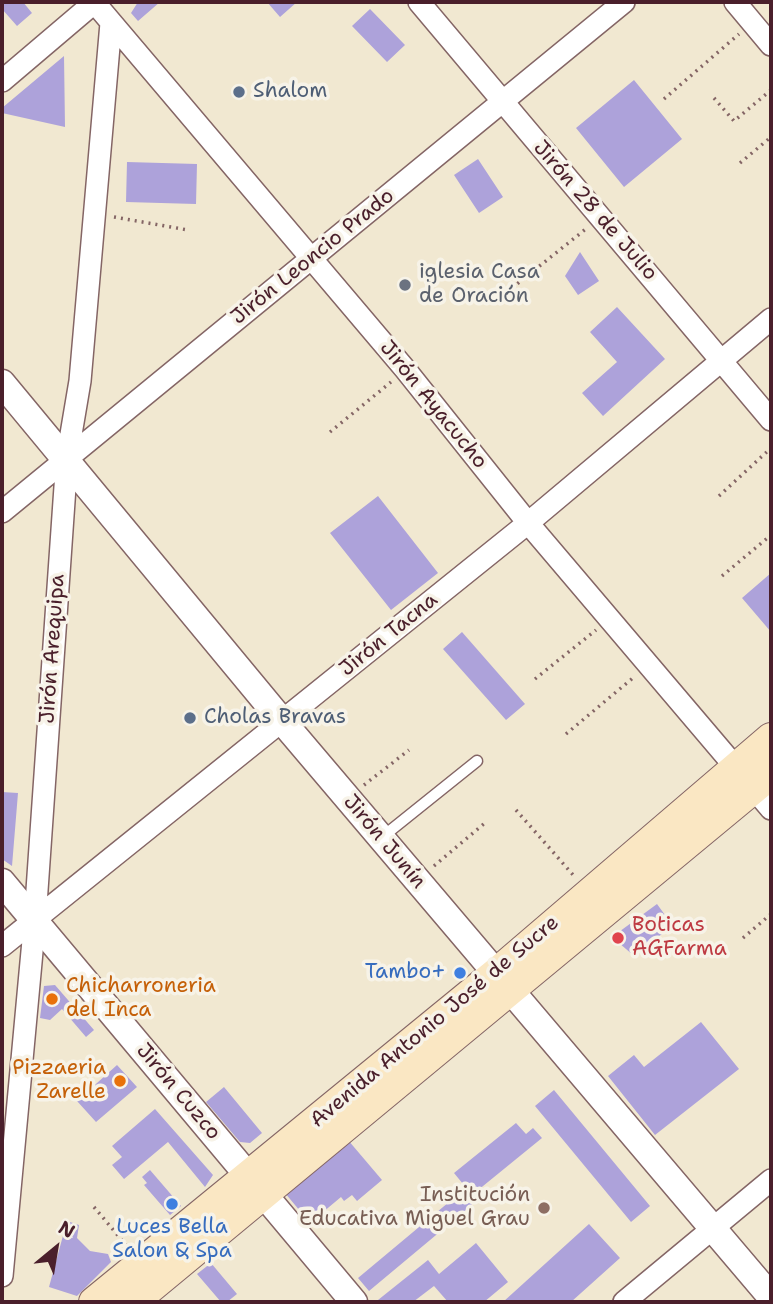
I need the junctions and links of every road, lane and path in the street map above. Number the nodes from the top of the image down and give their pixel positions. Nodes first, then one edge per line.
1 (95, 2) edge
2 (419, 2) edge
3 (624, 2) edge
4 (735, 2) edge
5 (752, 22) junction
6 (111, 23) junction
7 (771, 45) edge
8 (2, 81) edge
9 (771, 90) edge
10 (664, 99) dead end
11 (714, 99) dead end
12 (501, 102) junction
13 (771, 137) edge
14 (740, 163) dead end
15 (95, 214) junction
16 (600, 217) junction
17 (188, 230) dead end
18 (310, 259) junction
19 (512, 288) dead end
20 (771, 319) edge
21 (723, 360) junction
22 (405, 369) junction
23 (2, 383) edge
24 (771, 420) edge
25 (330, 432) dead end
26 (771, 448) edge
27 (67, 458) junction
28 (719, 496) dead end
29 (2, 512) edge
30 (527, 523) junction
31 (771, 535) edge
32 (722, 576) dead end
33 (610, 620) junction
34 (649, 666) junction
35 (535, 679) dead end
36 (282, 721) junction
37 (566, 734) dead end
38 (771, 738) edge
39 (409, 750) dead end
40 (477, 761) dead end
41 (758, 785) edge
42 (347, 798) junction
43 (516, 810) dead end
44 (486, 822) dead end
45 (381, 838) junction
46 (417, 881) junction
47 (2, 882) edge
48 (589, 894) junction
49 (771, 914) edge
50 (35, 919) junction
51 (743, 938) dead end
52 (2, 946) edge
53 (503, 982) junction
54 (771, 1180) edge
55 (256, 1185) junction
56 (94, 1207) dead end
57 (714, 1228) junction
58 (141, 1264) junction
59 (2, 1276) edge
60 (771, 1297) edge
61 (94, 1302) edge
62 (133, 1302) edge
63 (354, 1302) edge
64 (624, 1302) edge

1 - 6 street, Jirón Ayacucho
1 - 8 street
2 - 12 street, Jirón 28 de Julio
3 - 12 street, Jirón Leoncio Prado
4 - 5 street
5 - 7 street
5 - 10 path
6 - 15 street, Jirón Arequipa
6 - 18 street, Jirón Ayacucho
9 - 11 path
12 - 16 street, Jirón 28 de Julio
12 - 18 street, Jirón Leoncio Prado
13 - 14 path
15 - 17 path
15 - 27 street, Jirón Arequipa
16 - 19 path
16 - 21 street, Jirón 28 de Julio
18 - 22 street, Jirón Ayacucho
18 - 27 street, Jirón Leoncio Prado
20 - 21 street, Jirón Tacna
21 - 24 street, Jirón 28 de Julio
21 - 30 street, Jirón Tacna
22 - 25 path
22 - 30 street, Jirón Ayacucho
23 - 27 street, Jirón Junín
26 - 28 path
27 - 29 street, Jirón Leoncio Prado
27 - 36 street, Jirón Junín
27 - 50 street, Jirón Arequipa
30 - 33 street, Jirón Ayacucho
30 - 36 street, Jirón Tacna
31 - 32 path
33 - 34 street, Jirón Ayacucho
33 - 35 path
34 - 37 path
34 - 41 street, Jirón Ayacucho
36 - 42 street, Jirón Junín
36 - 50 street, Jirón Tacna
38 - 41 main road, Avenida Antonio José de Sucre
39 - 42 path
40 - 45 lane
41 - 48 main road, Avenida Antonio José de Sucre
41 - 53 main road, Avenida Antonio José de Sucre
42 - 45 street, Jirón Junín
43 - 48 path
44 - 46 path
45 - 46 street, Jirón Junín
46 - 53 street, Jirón Junín
47 - 50 street, Jirón Cuzco
48 - 53 main road, Avenida Antonio José de Sucre
49 - 51 path
50 - 52 street, Jirón Tacna
50 - 55 street, Jirón Cuzco
50 - 59 street, Jirón Arequipa
53 - 55 main road, Avenida Antonio José de Sucre
53 - 57 street, Jirón Junín
54 - 57 street
55 - 58 main road, Avenida Antonio José de Sucre
55 - 62 main road, Avenida Antonio José de Sucre
55 - 63 street, Jirón Cuzco
56 - 58 path
57 - 60 street, Jirón Junín
57 - 64 street
58 - 61 main road, Avenida Antonio José de Sucre

